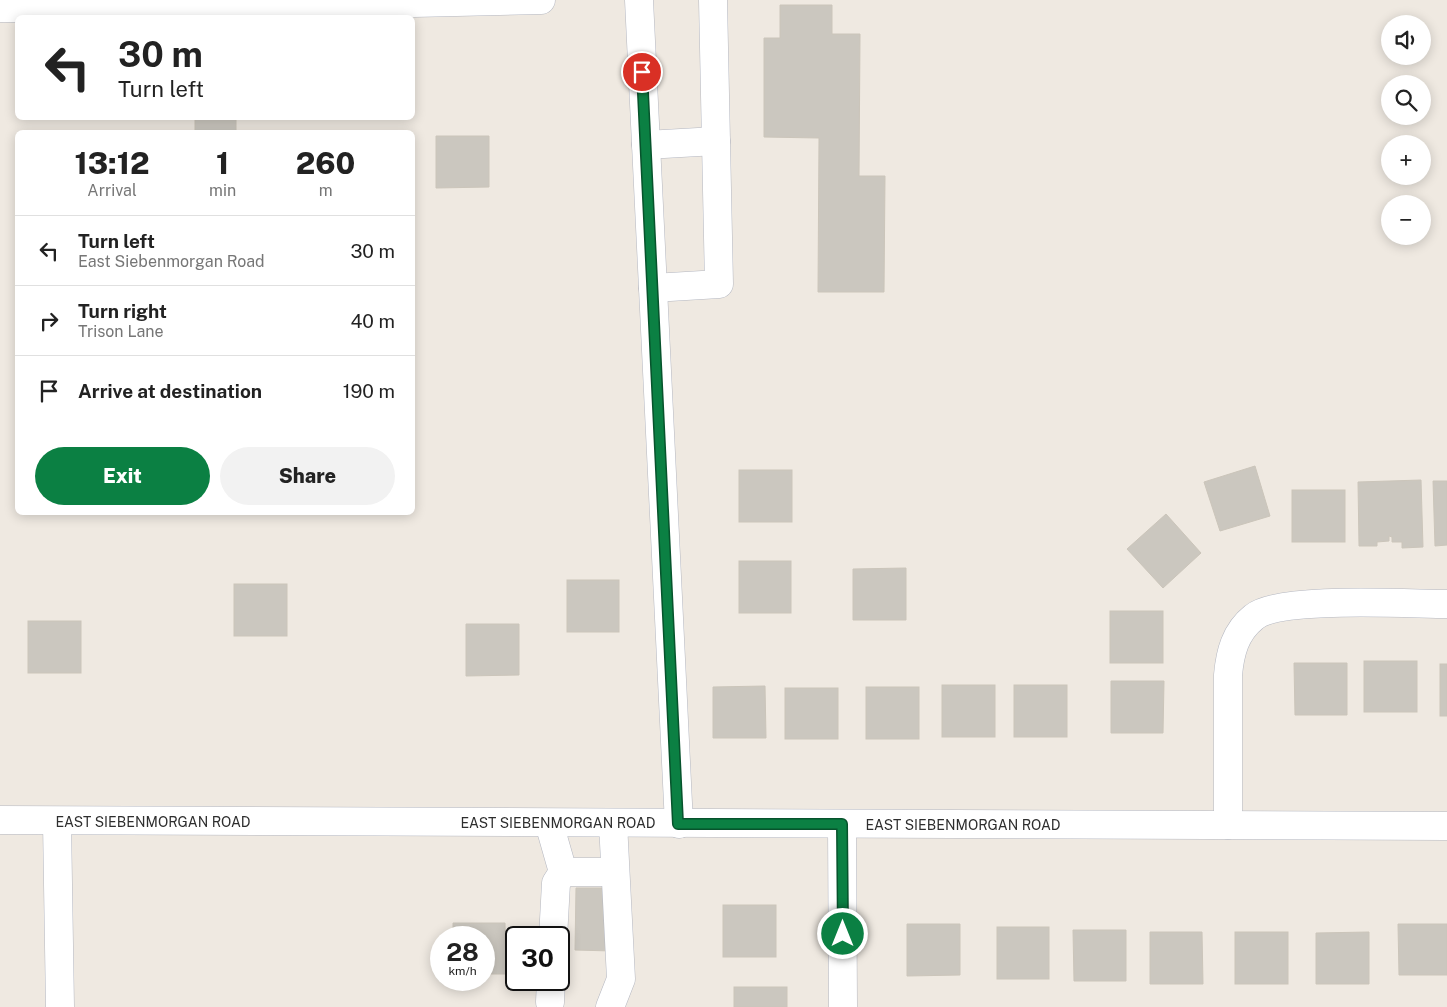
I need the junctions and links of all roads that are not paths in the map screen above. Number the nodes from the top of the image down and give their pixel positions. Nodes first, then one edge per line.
1 (541, 0) edge
2 (639, 0) edge
3 (713, 0) edge
4 (155, 5) edge
5 (0, 8) edge
6 (716, 141) junction
7 (646, 145) junction
8 (652, 288) junction
9 (1447, 604) edge
10 (0, 820) edge
11 (57, 822) junction
12 (549, 823) junction
13 (613, 823) junction
14 (678, 824) junction
15 (842, 824) junction
16 (1228, 825) junction
17 (1447, 826) edge
18 (562, 872) junction
19 (615, 872) junction
20 (554, 926) edge
21 (60, 1007) edge
22 (610, 1007) edge
23 (844, 1007) edge

1 - 4 street
2 - 7 street
3 - 6 street
4 - 5 street
6 - 7 street
6 - 8 street
7 - 8 street
8 - 14 street
9 - 16 street
10 - 11 street, EAST SIEBENMORGAN ROAD
11 - 12 street, EAST SIEBENMORGAN ROAD
11 - 21 street
12 - 13 street, EAST SIEBENMORGAN ROAD
12 - 18 street
13 - 14 street, EAST SIEBENMORGAN ROAD
13 - 19 street
14 - 15 street, EAST SIEBENMORGAN ROAD
15 - 16 street, EAST SIEBENMORGAN ROAD
15 - 23 street
16 - 17 street, EAST SIEBENMORGAN ROAD
18 - 19 street
18 - 20 street
19 - 22 street

